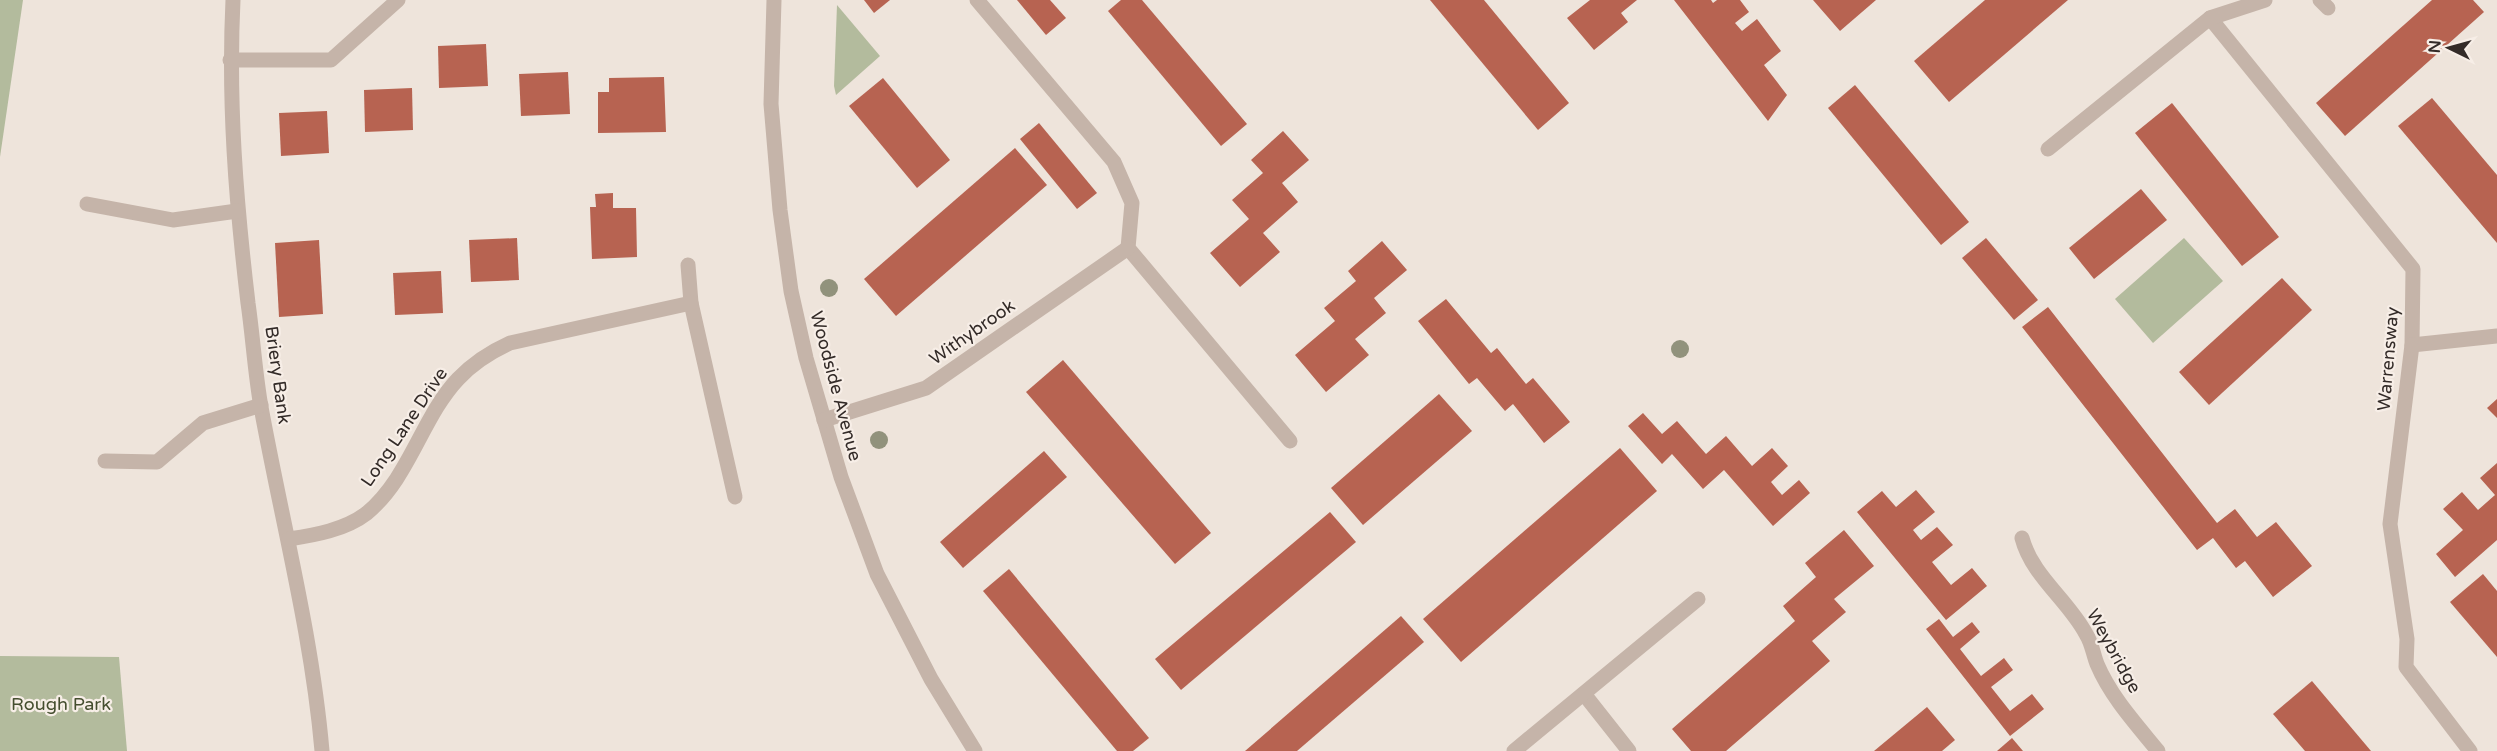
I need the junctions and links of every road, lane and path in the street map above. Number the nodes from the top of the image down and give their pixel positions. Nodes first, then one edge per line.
1 (233, 0) edge
2 (398, 0) edge
3 (774, 0) edge
4 (976, 0) edge
5 (2265, 0) edge
6 (2210, 18) junction
7 (230, 60) junction
8 (2048, 149) dead end
9 (87, 204) dead end
10 (237, 211) junction
11 (1128, 248) junction
12 (688, 265) dead end
13 (691, 303) junction
14 (2497, 336) edge
15 (2412, 345) junction
16 (261, 405) junction
17 (824, 420) junction
18 (1290, 441) dead end
19 (105, 461) dead end
20 (735, 497) dead end
21 (2022, 538) dead end
22 (289, 539) junction
23 (1698, 599) dead end
24 (1584, 694) junction
25 (322, 751) edge
26 (975, 751) edge
27 (1514, 751) edge
28 (1629, 751) edge
29 (2158, 751) edge
30 (2470, 751) edge

1 - 7 street, Briery Bank
2 - 7 street
3 - 17 street, Woodside Avenue
4 - 11 street
5 - 6 street
6 - 8 street
6 - 15 street, Warrensway
7 - 10 street, Briery Bank
9 - 10 street
10 - 16 street, Briery Bank
11 - 17 street, Withybrook
11 - 18 street
12 - 13 street
13 - 20 street
13 - 22 street, Long Lane Drive
14 - 15 street
15 - 30 street, Warrensway
16 - 19 street
16 - 22 street, Briery Bank
17 - 26 street, Woodside Avenue
21 - 29 street, Weybridge
22 - 25 street, Briery Bank
23 - 24 street
24 - 27 street
24 - 28 street

